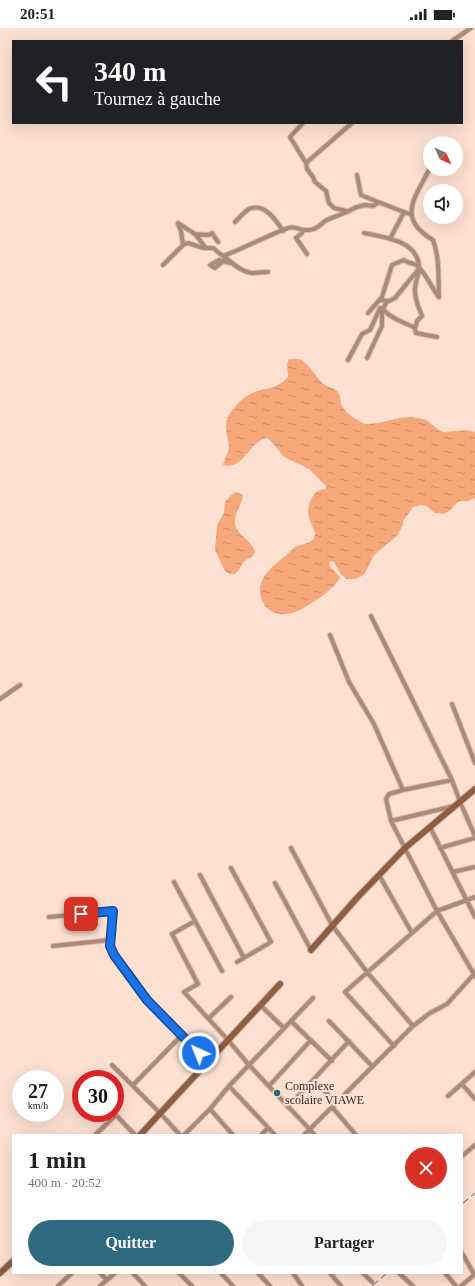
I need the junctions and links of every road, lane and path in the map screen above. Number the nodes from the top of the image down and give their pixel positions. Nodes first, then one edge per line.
1 (469, 28) edge
2 (453, 40) edge
3 (302, 124) edge
4 (351, 124) edge
5 (306, 163) junction
6 (357, 175) dead end
7 (426, 176) edge
8 (378, 202) junction
9 (348, 212) junction
10 (404, 212) junction
11 (412, 215) junction
12 (235, 222) dead end
13 (290, 228) junction
14 (309, 230) junction
15 (283, 231) junction
16 (364, 232) dead end
17 (302, 233) junction
18 (195, 234) junction
19 (390, 239) junction
20 (218, 242) dead end
21 (183, 245) junction
22 (206, 248) junction
23 (307, 254) dead end
24 (223, 256) junction
25 (222, 262) dead end
26 (230, 263) junction
27 (163, 265) dead end
28 (419, 268) junction
29 (268, 272) dead end
30 (380, 300) junction
31 (387, 301) junction
32 (383, 308) junction
33 (368, 313) dead end
34 (415, 328) junction
35 (437, 337) dead end
36 (367, 358) dead end
37 (348, 360) dead end
38 (371, 616) dead end
39 (330, 635) dead end
40 (20, 685) dead end
41 (0, 699) edge
42 (452, 704) dead end
43 (475, 763) edge
44 (452, 780) junction
45 (475, 789) edge
46 (403, 790) junction
47 (458, 804) junction
48 (391, 821) junction
49 (430, 827) junction
50 (475, 837) edge
51 (291, 848) dead end
52 (405, 848) junction
53 (440, 848) junction
54 (475, 867) edge
55 (231, 868) dead end
56 (453, 872) junction
57 (200, 875) dead end
58 (379, 875) junction
59 (174, 882) dead end
60 (276, 883) dead end
61 (475, 897) edge
62 (467, 900) junction
63 (438, 911) junction
64 (49, 917) dead end
65 (475, 917) edge
66 (195, 921) junction
67 (332, 925) junction
68 (412, 933) junction
69 (110, 940) junction
70 (53, 946) dead end
71 (311, 950) joint
72 (244, 958) junction
73 (238, 962) dead end
74 (222, 971) dead end
75 (367, 972) junction
76 (475, 974) edge
77 (280, 984) dead end
78 (231, 997) dead end
79 (313, 998) dead end
80 (260, 1005) junction
81 (209, 1018) junction
82 (292, 1021) junction
83 (329, 1021) dead end
84 (413, 1026) junction
85 (284, 1028) junction
86 (182, 1035) junction
87 (228, 1040) junction
88 (311, 1040) junction
89 (349, 1041) junction
90 (394, 1046) junction
91 (332, 1061) junction
92 (208, 1062) junction
93 (112, 1065) dead end
94 (249, 1065) junction
95 (372, 1066) junction
96 (475, 1072) edge
97 (314, 1080) junction
98 (462, 1084) junction
99 (133, 1085) junction
100 (229, 1086) junction
101 (269, 1086) junction
102 (448, 1096) dead end
103 (475, 1099) edge
104 (336, 1103) junction
105 (288, 1107) junction
106 (332, 1107) junction
107 (210, 1109) junction
108 (160, 1113) junction
109 (107, 1122) edge
110 (123, 1122) edge
111 (268, 1128) junction
112 (310, 1129) junction
113 (96, 1134) edge
114 (134, 1134) edge
115 (141, 1134) edge
116 (179, 1134) edge
117 (185, 1134) edge
118 (232, 1134) edge
119 (262, 1134) edge
120 (274, 1134) edge
121 (305, 1134) edge
122 (314, 1134) edge
123 (355, 1134) edge
124 (475, 1144) edge
125 (463, 1155) edge
126 (463, 1255) edge
127 (12, 1262) edge
128 (0, 1273) edge
129 (71, 1274) edge
130 (101, 1274) edge
131 (114, 1274) edge
132 (134, 1274) edge
133 (180, 1274) edge
134 (223, 1274) edge
135 (259, 1274) edge
136 (294, 1274) edge
137 (331, 1274) edge
138 (364, 1274) edge
139 (400, 1274) edge
140 (446, 1274) edge
141 (475, 1274) edge
142 (107, 1280) junction
143 (372, 1282) dead end
144 (142, 1285) edge
145 (58, 1286) edge
146 (100, 1286) edge
147 (192, 1286) edge
148 (233, 1286) edge
149 (270, 1286) edge
150 (302, 1286) edge
151 (341, 1286) edge
152 (413, 1286) edge
153 (456, 1286) edge
154 (461, 1286) edge

1 - 2 street
3 - 5 street
4 - 5 street
5 - 9 street
6 - 8 street
7 - 11 street
8 - 9 street
8 - 10 street
9 - 14 street
10 - 11 street
10 - 19 street
11 - 28 street
12 - 15 street
13 - 14 street
13 - 15 street
13 - 17 street
14 - 17 street
15 - 24 street
16 - 19 street
17 - 23 street
18 - 20 street
18 - 21 street
18 - 22 street
19 - 28 street
21 - 22 street
21 - 27 street
22 - 24 street
24 - 26 street
25 - 26 street
26 - 29 street
28 - 30 street
28 - 31 street
28 - 34 street
30 - 31 street
30 - 33 street
31 - 32 street
32 - 34 street
32 - 36 street
32 - 37 street
34 - 35 street
38 - 44 street
39 - 46 street
40 - 41 street
42 - 43 street
44 - 46 street
44 - 47 street
45 - 47 street
46 - 48 street
47 - 48 street
47 - 49 street
47 - 50 street
48 - 52 street
49 - 52 street
49 - 53 street
50 - 53 street
51 - 67 street
52 - 58 street
52 - 63 street
53 - 56 street
54 - 56 street
55 - 72 street
56 - 62 street
57 - 72 street
58 - 67 street
58 - 68 street
59 - 66 street
60 - 71 street
61 - 62 street
62 - 63 street
62 - 65 street
63 - 68 street
63 - 76 street
64 - 69 street
66 - 74 street
66 - 81 street
67 - 71 street
67 - 75 street
68 - 75 street
69 - 70 street
69 - 86 street
72 - 73 street
75 - 84 street
75 - 90 street
76 - 84 street
77 - 80 street
78 - 81 street
79 - 82 street
80 - 85 street
80 - 87 street
81 - 87 street
82 - 85 street
82 - 88 street
83 - 89 street
84 - 90 street
85 - 94 street
86 - 92 street
86 - 99 street
87 - 92 street
87 - 94 street
88 - 91 street
88 - 101 street
89 - 91 street
89 - 95 street
90 - 95 street
91 - 97 street
92 - 108 street
93 - 99 street
94 - 100 street
94 - 101 street
95 - 104 street
96 - 98 street
97 - 104 street
97 - 105 street
98 - 102 street
98 - 103 street
99 - 108 street
100 - 107 street
100 - 111 street
101 - 105 street
104 - 106 street
105 - 112 street
106 - 112 street
106 - 123 street
107 - 117 street
107 - 118 street
108 - 115 street
108 - 116 street
109 - 113 street
110 - 114 street
111 - 119 street
111 - 120 street
112 - 121 street
112 - 122 street
124 - 125 street
126 - 141 street
127 - 128 street
129 - 145 street
130 - 142 street
131 - 142 street
132 - 144 street
133 - 147 street
134 - 148 street
135 - 149 street
136 - 150 street
137 - 151 street
138 - 143 street
139 - 152 street
140 - 153 street
141 - 154 street
142 - 146 street

